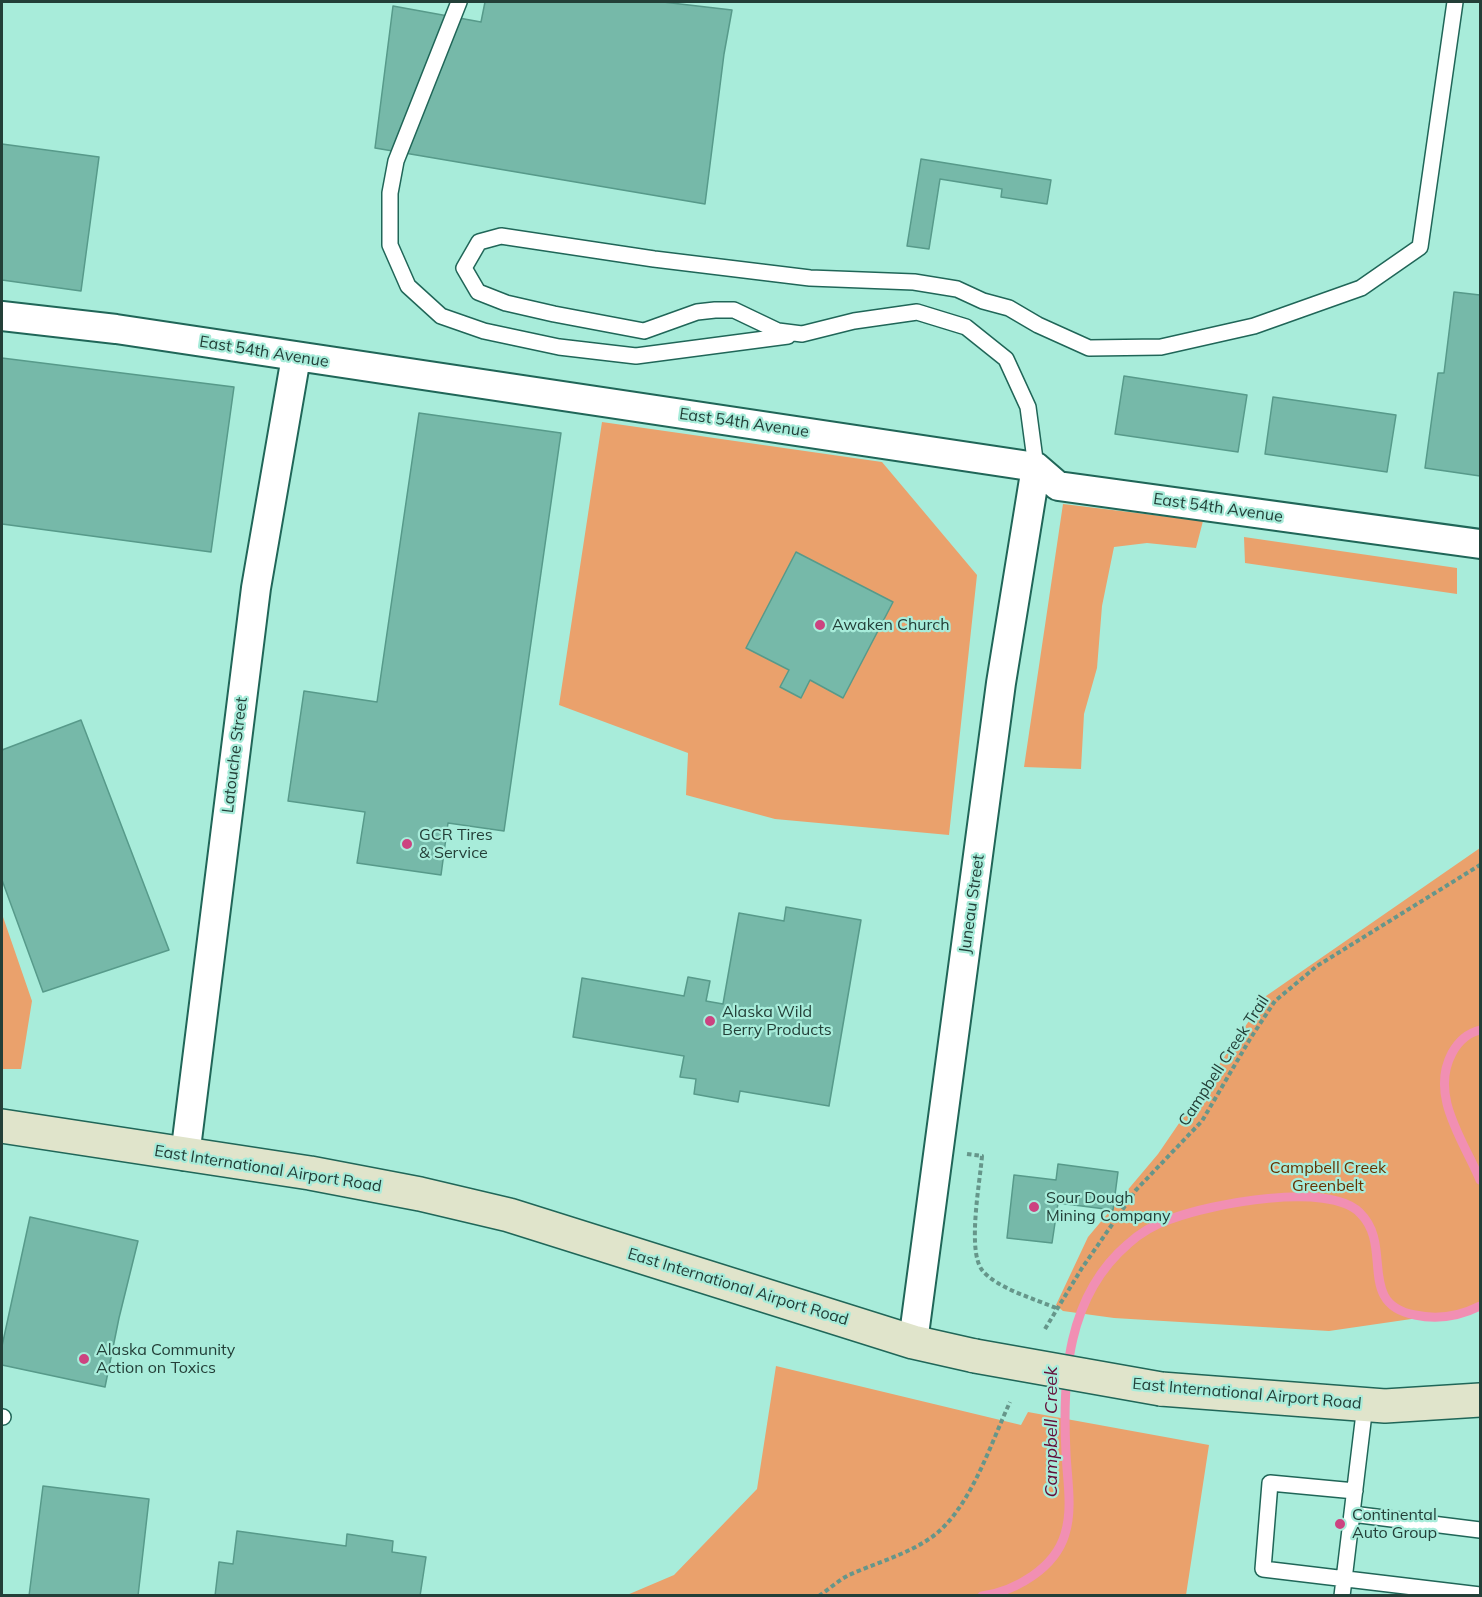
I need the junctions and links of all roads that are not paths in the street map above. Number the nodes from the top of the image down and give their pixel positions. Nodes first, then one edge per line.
1 (459, 2) edge
2 (1455, 2) edge
3 (2, 316) edge
4 (802, 334) junction
5 (296, 357) junction
6 (1036, 467) junction
7 (1480, 544) edge
8 (2, 1126) edge
9 (185, 1156) junction
10 (914, 1342) junction
11 (1480, 1400) edge
12 (1365, 1405) junction
13 (1355, 1491) junction
14 (1352, 1514) junction
15 (1480, 1530) edge
16 (1344, 1579) junction
17 (1480, 1595) edge
18 (1342, 1596) edge

1 - 4 lane
2 - 4 lane
3 - 5 street, East 54th Avenue
4 - 6 lane
5 - 6 street, East 54th Avenue
5 - 9 street, Latouche Street
6 - 7 street, East 54th Avenue
6 - 10 street, Juneau Street
8 - 9 main road, East International Airport Road
9 - 10 main road, East International Airport Road
10 - 12 main road, East International Airport Road, bridge
11 - 12 main road, East International Airport Road
12 - 13 lane
13 - 14 lane
13 - 16 lane
14 - 15 lane
14 - 16 lane
16 - 17 lane
16 - 18 lane

